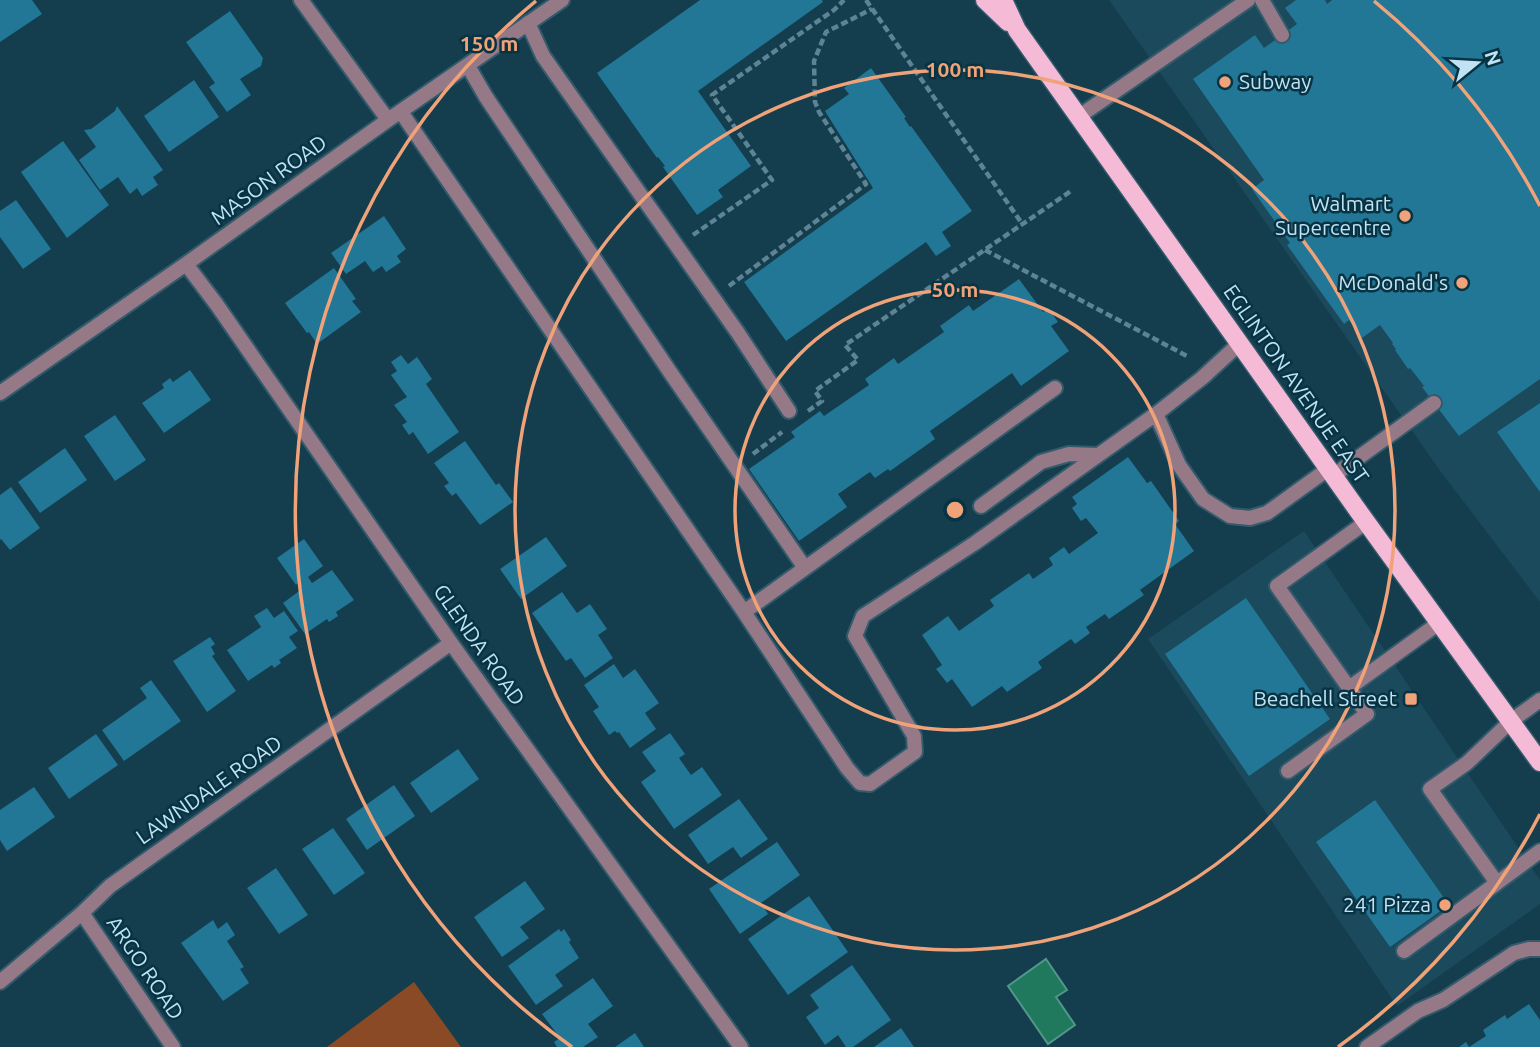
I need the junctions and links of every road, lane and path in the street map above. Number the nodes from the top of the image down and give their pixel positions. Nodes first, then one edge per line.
1 (302, 0) edge
2 (562, 0) edge
3 (844, 0) edge
4 (866, 0) edge
5 (985, 0) edge
6 (1003, 0) edge
7 (1248, 0) edge
8 (1262, 0) edge
9 (872, 9) junction
10 (528, 23) junction
11 (1017, 30) junction
12 (1282, 35) dead end
13 (468, 66) junction
14 (401, 112) junction
15 (1078, 117) junction
16 (388, 120) junction
17 (1070, 191) dead end
18 (1023, 225) junction
19 (677, 247) junction
20 (985, 250) junction
21 (186, 264) junction
22 (713, 298) junction
23 (1240, 344) junction
24 (1187, 356) dead end
25 (1055, 388) dead end
26 (0, 393) edge
27 (1434, 402) dead end
28 (1156, 414) junction
29 (793, 418) junction
30 (1098, 455) junction
31 (736, 467) junction
32 (1331, 473) junction
33 (981, 506) dead end
34 (1366, 522) junction
35 (805, 568) junction
36 (744, 612) junction
37 (1439, 623) junction
38 (451, 643) junction
39 (1349, 688) junction
40 (1540, 700) edge
41 (1511, 721) junction
42 (1540, 762) edge
43 (1288, 771) dead end
44 (1540, 851) edge
45 (1497, 883) junction
46 (82, 913) junction
47 (1540, 949) edge
48 (1404, 951) dead end
49 (0, 982) edge
50 (173, 1047) edge
51 (741, 1047) edge
52 (1367, 1047) edge

1 - 16 street
2 - 10 street, MASON ROAD
3 - 19 path
4 - 9 path
5 - 11 main road, EGLINTON AVENUE EAST
6 - 11 main road, EGLINTON AVENUE EAST
7 - 15 street
8 - 12 street
9 - 18 path
9 - 22 path
10 - 13 street, MASON ROAD
10 - 19 street
11 - 15 main road, EGLINTON AVENUE EAST
13 - 14 street, MASON ROAD
13 - 31 street
14 - 16 street, MASON ROAD
14 - 36 street
15 - 23 main road, EGLINTON AVENUE EAST
16 - 21 street, MASON ROAD
17 - 18 path
18 - 20 path
19 - 22 street
20 - 24 path
20 - 29 path
21 - 26 street, MASON ROAD
21 - 38 street, GLENDA ROAD
22 - 29 street
23 - 28 street
23 - 32 main road, EGLINTON AVENUE EAST
25 - 35 street
27 - 32 street
28 - 30 street
28 - 32 street
29 - 31 path
30 - 33 street
30 - 36 street
31 - 35 street
32 - 34 main road, EGLINTON AVENUE EAST
34 - 37 main road, EGLINTON AVENUE EAST
34 - 39 street
35 - 36 street
37 - 39 street
37 - 41 main road, EGLINTON AVENUE EAST
38 - 46 street, LAWNDALE ROAD
38 - 51 street, GLENDA ROAD
39 - 43 street
40 - 41 street
41 - 42 main road, EGLINTON AVENUE EAST
41 - 45 street
44 - 45 street
45 - 48 street
46 - 49 street, LAWNDALE ROAD
46 - 50 street, ARGO ROAD
47 - 52 street

